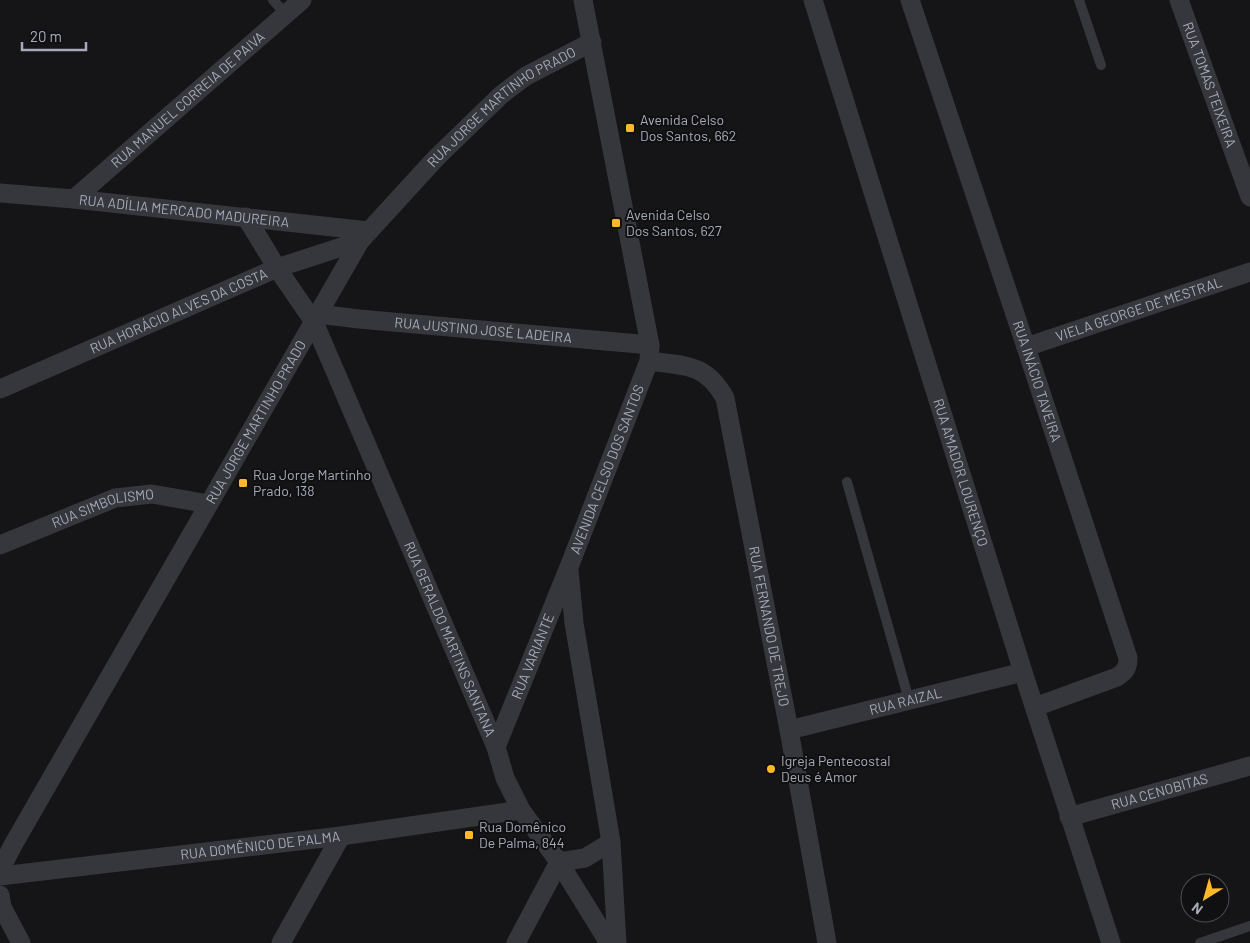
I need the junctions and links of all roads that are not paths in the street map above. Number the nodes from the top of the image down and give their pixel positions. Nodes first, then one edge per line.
1 (273, 0) edge
2 (302, 0) edge
3 (583, 0) edge
4 (813, 0) edge
5 (910, 0) edge
6 (1079, 0) edge
7 (1179, 0) edge
8 (286, 14) junction
9 (592, 42) junction
10 (1101, 64) dead end
11 (0, 193) edge
12 (1250, 197) edge
13 (74, 199) junction
14 (246, 217) junction
15 (365, 236) junction
16 (277, 268) junction
17 (1250, 272) edge
18 (316, 318) junction
19 (1026, 346) junction
20 (649, 353) junction
21 (0, 389) edge
22 (847, 482) dead end
23 (209, 504) junction
24 (0, 546) edge
25 (569, 567) junction
26 (1023, 672) junction
27 (910, 700) junction
28 (1035, 708) junction
29 (789, 730) junction
30 (496, 748) junction
31 (1250, 766) edge
32 (521, 810) junction
33 (1069, 817) junction
34 (341, 836) junction
35 (611, 842) junction
36 (6, 845) edge
37 (559, 862) junction
38 (0, 870) edge
39 (0, 876) edge
40 (0, 895) edge
41 (1250, 926) edge
42 (21, 943) edge
43 (281, 943) edge
44 (516, 943) edge
45 (609, 943) edge
46 (617, 943) edge
47 (827, 943) edge
48 (1110, 943) edge
49 (1200, 943) edge

1 - 8 lane
2 - 8 street, RUA MANUEL CORREIA DE PAIVA
3 - 9 street
4 - 26 street, RUA AMADOR LOURENÇO
5 - 19 street, RUA INÁCIO TAVEIRA
6 - 10 lane
7 - 12 street, RUA TOMAS TEIXEIRA
8 - 13 street, RUA MANUEL CORREIA DE PAIVA
9 - 15 street, RUA JORGE MARTINHO PRADO
9 - 20 street
11 - 13 street, RUA ADÍLIA MERCADO MADUREIRA
13 - 14 street, RUA ADÍLIA MERCADO MADUREIRA
14 - 15 street, RUA ADÍLIA MERCADO MADUREIRA
14 - 16 street, RUA GERALDO MARTINS SANTANA
15 - 16 street, RUA HORÁCIO ALVES DA COSTA
15 - 18 street, RUA JORGE MARTINHO PRADO
16 - 18 street, RUA GERALDO MARTINS SANTANA
16 - 21 street, RUA HORÁCIO ALVES DA COSTA
17 - 19 street, VIELA GEORGE DE MESTRAL
18 - 20 street, RUA JUSTINO JOSÉ LADEIRA
18 - 23 street, RUA JORGE MARTINHO PRADO
18 - 30 street, RUA GERALDO MARTINS SANTANA
19 - 28 street, RUA INÁCIO TAVEIRA
20 - 25 street, AVENIDA CELSO DOS SANTOS
20 - 29 street, RUA FERNANDO DE TREJO
22 - 27 lane
23 - 24 street, RUA SIMBOLISMO
23 - 36 street, RUA JORGE MARTINHO PRADO
25 - 30 street, RUA VARIANTE
25 - 35 street, AVENIDA CELSO DOS SANTOS
26 - 27 street, RUA RAIZAL
26 - 28 street, RUA AMADOR LOURENÇO
27 - 29 street, RUA RAIZAL
28 - 33 street, RUA AMADOR LOURENÇO
29 - 47 street, RUA FERNANDO DE TREJO
30 - 32 street, RUA GERALDO MARTINS SANTANA
31 - 33 street, RUA CENOBITAS
32 - 34 street, RUA DOMÊNICO DE PALMA
32 - 37 street, RUA GERALDO MARTINS SANTANA
33 - 48 street, RUA AMADOR LOURENÇO
34 - 39 street, RUA DOMÊNICO DE PALMA
34 - 43 street
35 - 37 street
35 - 46 street, AVENIDA CELSO DOS SANTOS
36 - 38 street, RUA JORGE MARTINHO PRADO
37 - 44 street
37 - 45 street, RUA GERALDO MARTINS SANTANA
40 - 42 street
41 - 49 lane

